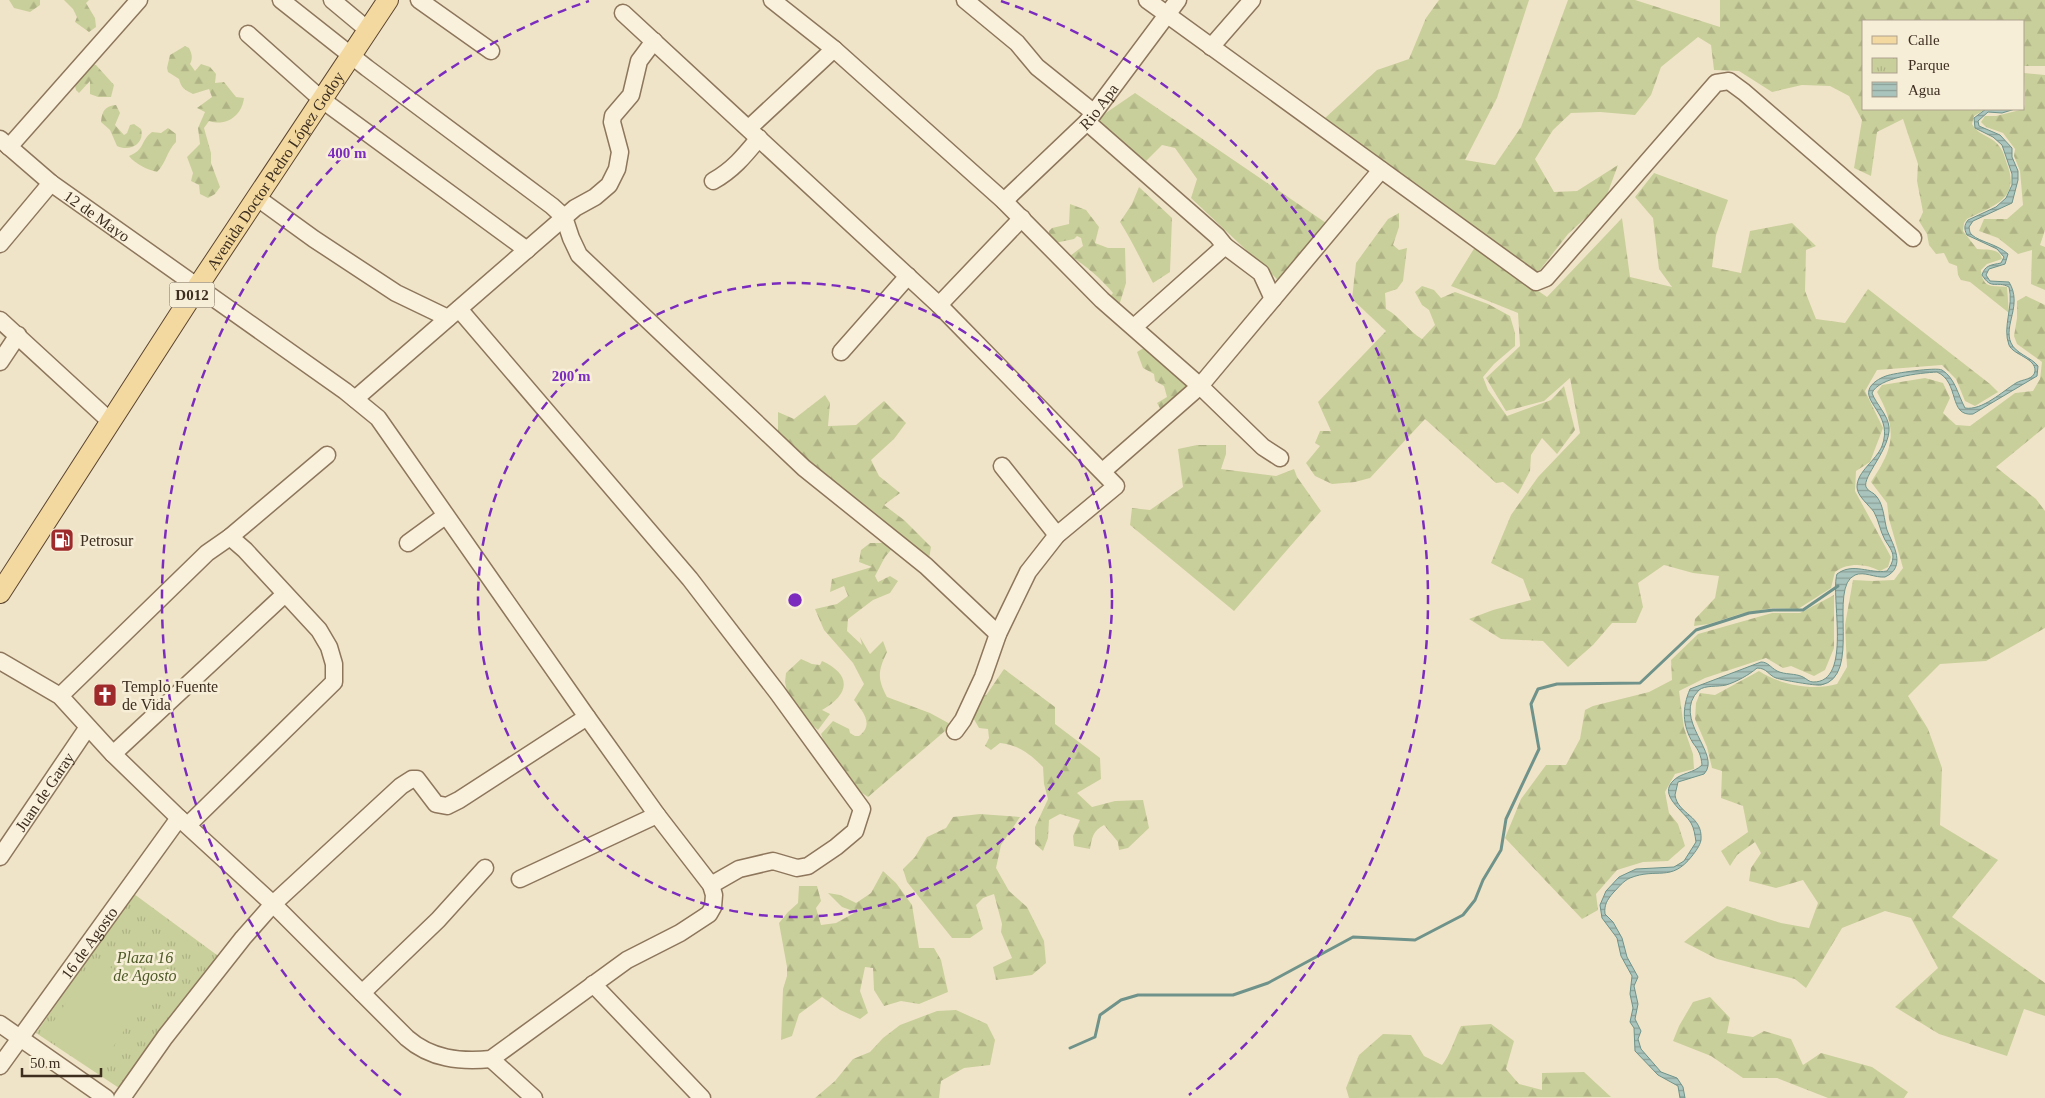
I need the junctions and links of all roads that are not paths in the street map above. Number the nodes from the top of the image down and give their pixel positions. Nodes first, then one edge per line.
1 (139, 0) edge
2 (281, 0) edge
3 (332, 0) edge
4 (388, 0) edge
5 (419, 0) edge
6 (965, 0) edge
7 (1147, 0) edge
8 (1178, 0) edge
9 (1252, 0) edge
10 (780, 2) edge
11 (623, 13) dead end
12 (1167, 16) junction
13 (368, 30) junction
14 (248, 34) dead end
15 (654, 41) junction
16 (1211, 47) junction
17 (834, 49) junction
18 (491, 51) dead end
19 (350, 55) junction
20 (321, 99) junction
21 (1090, 117) junction
22 (754, 133) junction
23 (5, 143) edge
24 (1381, 170) junction
25 (713, 181) dead end
26 (51, 183) junction
27 (256, 197) junction
28 (1004, 201) junction
29 (564, 217) junction
30 (1022, 218) junction
31 (1913, 238) dead end
32 (0, 244) edge
33 (1225, 246) junction
34 (527, 250) junction
35 (908, 276) junction
36 (198, 286) junction
37 (1273, 299) junction
38 (939, 305) junction
39 (453, 314) junction
40 (0, 320) edge
41 (1134, 327) junction
42 (18, 335) junction
43 (841, 352) dead end
44 (0, 362) edge
45 (1200, 386) junction
46 (355, 399) junction
47 (111, 422) junction
48 (327, 455) dead end
49 (1280, 458) dead end
50 (1002, 466) dead end
51 (1103, 471) junction
52 (445, 516) junction
53 (1057, 534) junction
54 (230, 537) junction
55 (408, 544) dead end
56 (0, 593) edge
57 (285, 594) junction
58 (998, 634) junction
59 (0, 661) edge
60 (60, 696) junction
61 (587, 717) junction
62 (88, 727) junction
63 (955, 731) dead end
64 (114, 754) junction
65 (657, 815) junction
66 (184, 821) junction
67 (0, 857) edge
68 (485, 868) dead end
69 (520, 879) dead end
70 (711, 885) junction
71 (273, 904) junction
72 (593, 984) junction
73 (362, 993) junction
74 (0, 1024) edge
75 (20, 1037) junction
76 (490, 1059) junction
77 (0, 1066) edge
78 (106, 1098) edge
79 (122, 1098) edge
80 (534, 1098) edge
81 (702, 1098) edge

1 - 23 street
2 - 19 street
3 - 13 street
4 - 13 main road, Avenida Doctor Pedro López Godoy / D012
5 - 18 street
6 - 21 street
7 - 12 street
8 - 12 street, Rio Apa
9 - 16 street
10 - 17 street
11 - 15 street
12 - 16 street
12 - 21 street, Rio Apa
13 - 19 main road, Avenida Doctor Pedro López Godoy / D012
14 - 20 street
15 - 22 street
15 - 29 street
16 - 24 street
17 - 22 street
17 - 28 street
19 - 20 main road, Avenida Doctor Pedro López Godoy / D012
19 - 29 street
20 - 27 main road, Avenida Doctor Pedro López Godoy / D012
20 - 34 street
21 - 28 street, Rio Apa
21 - 33 street
22 - 25 street
22 - 35 street
23 - 26 street, 12 de Mayo
24 - 31 street
24 - 37 street
26 - 32 street
26 - 36 street, 12 de Mayo
27 - 36 main road, Avenida Doctor Pedro López Godoy / D012
27 - 39 street
28 - 30 street
29 - 34 street
29 - 58 street
30 - 38 street
30 - 41 street
33 - 37 street
33 - 41 street
34 - 39 street
35 - 38 street
35 - 43 street
36 - 46 street, 12 de Mayo
36 - 47 main road, Avenida Doctor Pedro López Godoy / D012
37 - 45 street
38 - 51 street
39 - 46 street
39 - 70 street
40 - 42 street
41 - 45 street
42 - 44 street
42 - 47 street
45 - 49 street
45 - 51 street
46 - 52 street, 12 de Mayo
47 - 56 main road, Avenida Doctor Pedro López Godoy / D012
48 - 54 street
50 - 53 street
51 - 53 street
52 - 55 street
52 - 61 street, 12 de Mayo
53 - 58 street
54 - 57 street
54 - 60 street
57 - 64 street
57 - 66 street, 16 de Agosto
58 - 63 street
59 - 60 street
60 - 62 street
61 - 65 street, 12 de Mayo
61 - 71 street
62 - 64 street
62 - 67 street, Juan de Garay
64 - 66 street
65 - 69 street
65 - 70 street, 12 de Mayo
66 - 71 street
66 - 75 street, 16 de Agosto
68 - 73 street
70 - 72 street
71 - 73 street
71 - 79 street
72 - 76 street
72 - 81 street
73 - 76 street
74 - 75 street
75 - 77 street, 16 de Agosto
75 - 78 street
76 - 80 street

